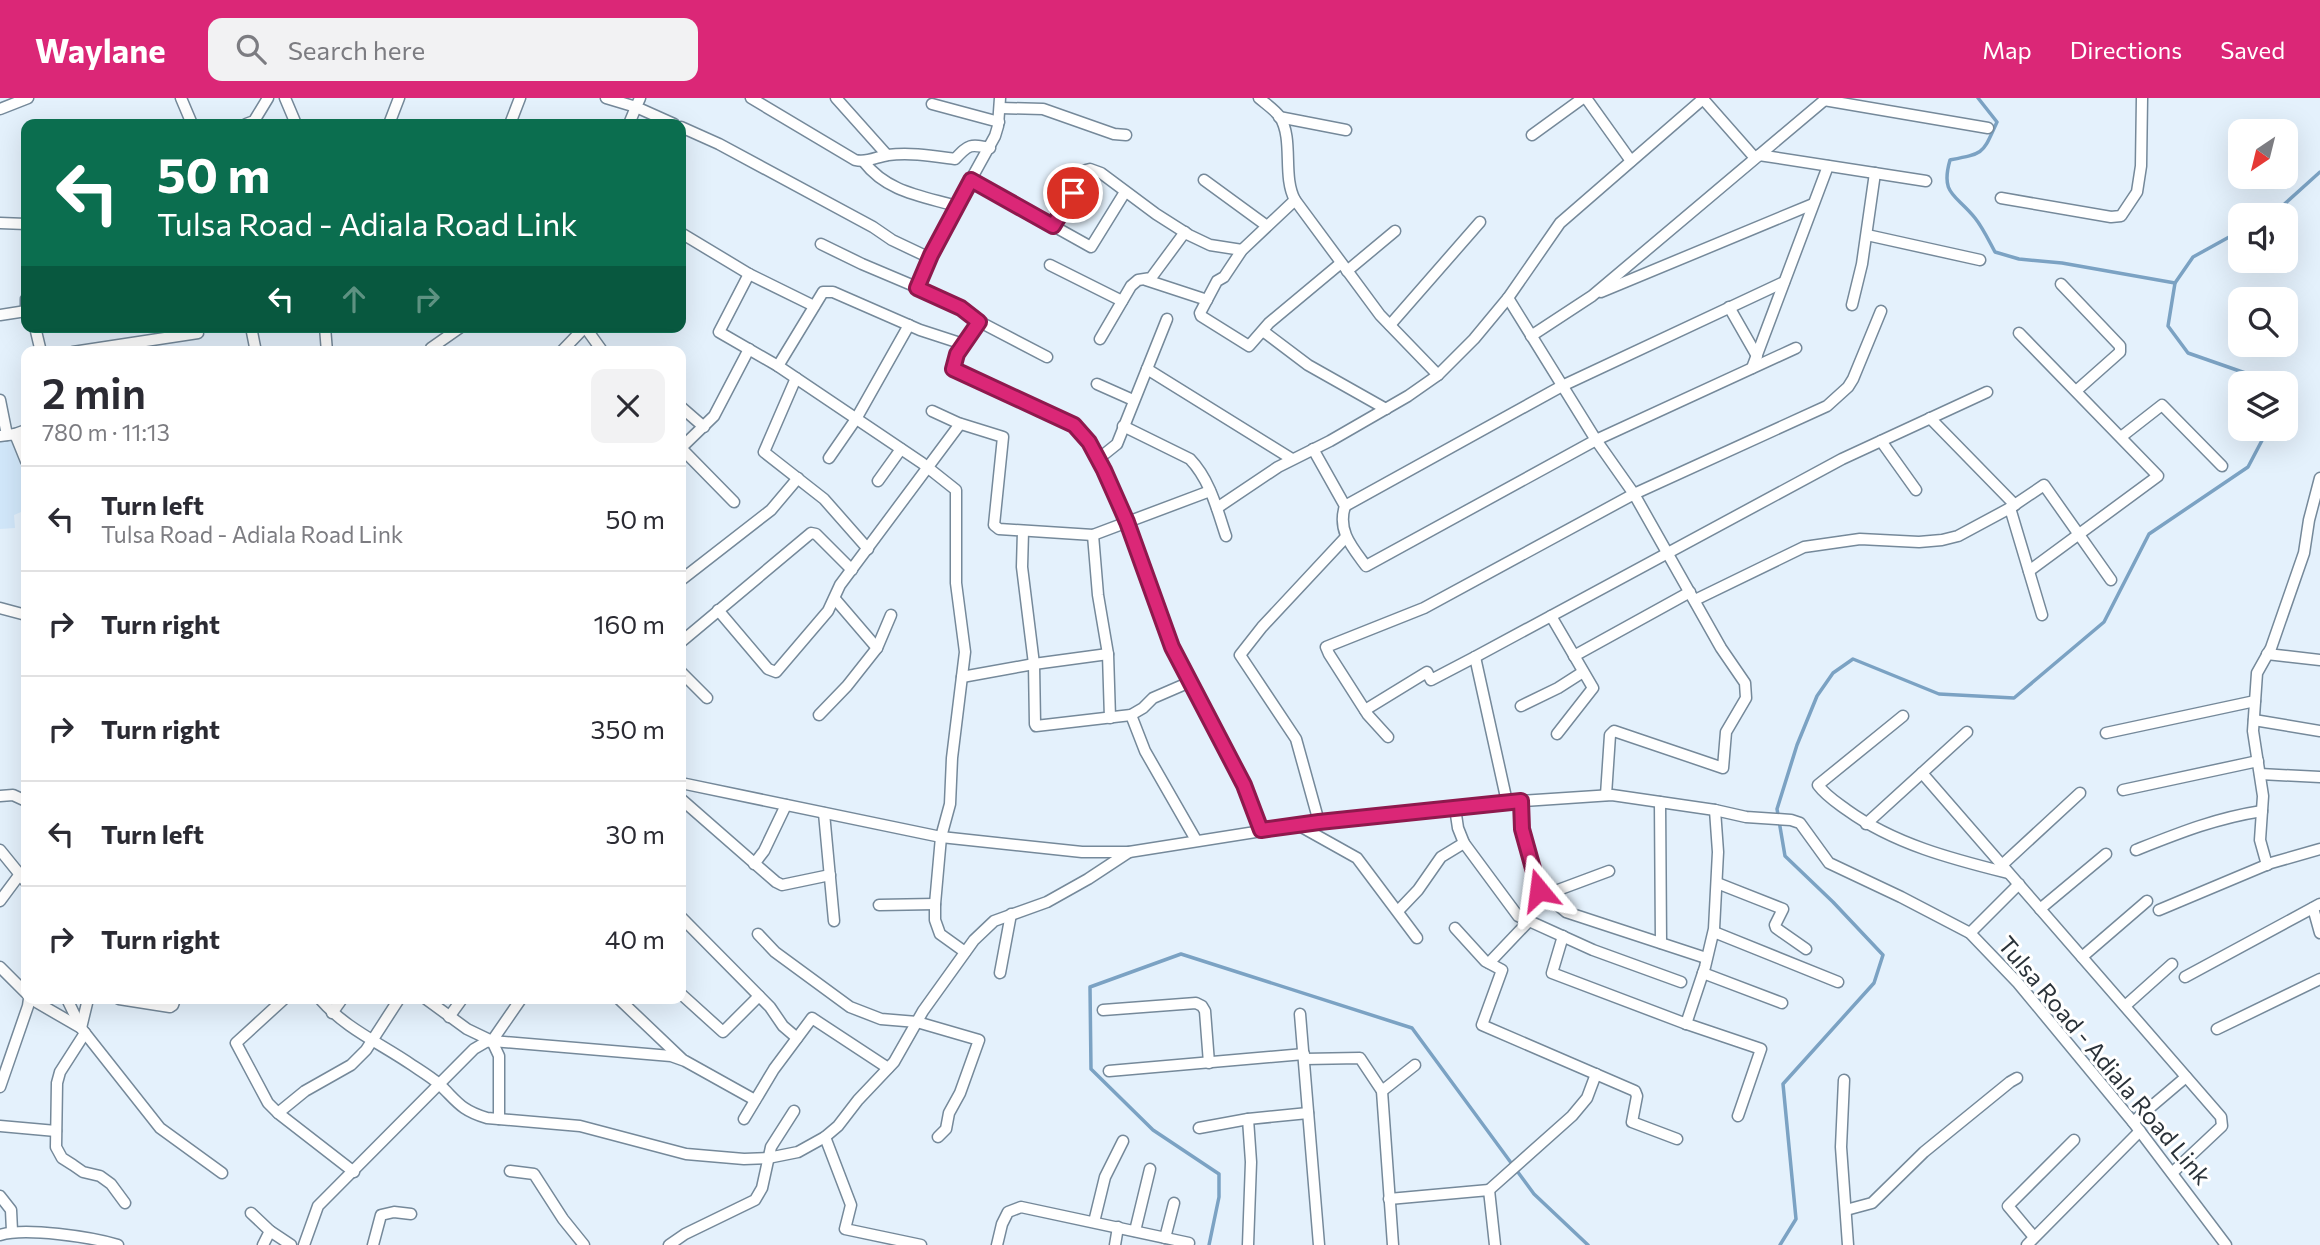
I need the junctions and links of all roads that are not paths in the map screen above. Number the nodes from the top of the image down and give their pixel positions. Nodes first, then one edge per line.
1 (28, 98) edge
2 (181, 98) edge
3 (268, 98) edge
4 (285, 98) edge
5 (398, 98) edge
6 (520, 98) edge
7 (606, 98) edge
8 (751, 98) edge
9 (836, 98) edge
10 (1259, 98) edge
11 (1585, 98) edge
12 (1704, 98) edge
13 (2142, 98) edge
14 (1826, 99) edge
15 (638, 103) edge
16 (1000, 103) edge
17 (932, 104) dead end
18 (0, 109) edge
19 (1279, 117) junction
20 (190, 119) edge
21 (255, 119) edge
22 (294, 119) edge
23 (391, 119) edge
24 (512, 119) edge
25 (665, 119) edge
26 (999, 122) junction
27 (1989, 128) dead end
28 (686, 129) edge
29 (1346, 130) dead end
30 (1126, 135) dead end
31 (1532, 135) dead end
32 (990, 148) junction
33 (887, 155) junction
34 (1757, 157) junction
35 (1631, 161) junction
36 (864, 162) junction
37 (1828, 166) junction
38 (1875, 173) junction
39 (971, 180) junction
40 (1204, 180) dead end
41 (1926, 181) dead end
42 (1125, 192) junction
43 (2001, 198) dead end
44 (1295, 200) junction
45 (1813, 204) junction
46 (956, 206) junction
47 (1480, 222) dead end
48 (0, 223) edge
49 (21, 224) edge
50 (1053, 226) junction
51 (1267, 226) junction
52 (1395, 231) dead end
53 (1185, 232) junction
54 (1867, 235) junction
55 (686, 236) edge
56 (821, 244) dead end
57 (1242, 250) junction
58 (930, 258) junction
59 (1980, 260) dead end
60 (1051, 265) dead end
61 (1344, 267) junction
62 (749, 274) junction
63 (1146, 280) junction
64 (1784, 282) junction
65 (2061, 284) dead end
66 (917, 288) junction
67 (1591, 296) junction
68 (1508, 298) junction
69 (1207, 300) junction
70 (1122, 301) junction
71 (1852, 305) dead end
72 (814, 306) junction
73 (1729, 307) junction
74 (21, 311) edge
75 (1881, 311) dead end
76 (0, 315) edge
77 (1167, 319) dead end
78 (979, 322) junction
79 (909, 325) junction
80 (1390, 325) junction
81 (1262, 331) junction
82 (2019, 332) dead end
83 (198, 333) dead end
84 (453, 333) edge
85 (579, 333) edge
86 (1531, 336) junction
87 (159, 339) junction
88 (1100, 340) dead end
89 (963, 344) junction
90 (113, 346) edge
91 (161, 346) edge
92 (437, 346) edge
93 (567, 346) edge
94 (1796, 348) dead end
95 (749, 349) junction
96 (1047, 356) dead end
97 (1757, 356) junction
98 (778, 366) junction
99 (1752, 368) junction
100 (1147, 369) junction
101 (1438, 375) junction
102 (796, 378) junction
103 (1097, 384) dead end
104 (1562, 386) junction
105 (2076, 391) junction
106 (1987, 392) dead end
107 (0, 400) edge
108 (1133, 400) junction
109 (1386, 409) junction
110 (686, 411) edge
111 (932, 411) dead end
112 (1930, 418) junction
113 (856, 419) junction
114 (960, 424) junction
115 (1123, 426) junction
116 (704, 427) junction
117 (7, 435) edge
118 (2120, 437) junction
119 (1596, 440) junction
120 (1881, 441) junction
121 (686, 443) edge
122 (901, 449) junction
123 (1313, 449) junction
124 (686, 453) edge
125 (21, 454) edge
126 (829, 458) dead end
127 (1097, 460) junction
128 (1292, 460) junction
129 (2222, 466) dead end
130 (928, 468) junction
131 (798, 478) junction
132 (2320, 478) edge
133 (878, 481) dead end
134 (1916, 490) dead end
135 (1210, 491) junction
136 (1634, 494) junction
137 (734, 502) dead end
138 (1345, 506) junction
139 (2012, 506) junction
140 (1217, 508) junction
141 (1127, 522) junction
142 (1023, 531) junction
143 (2078, 534) junction
144 (1093, 535) junction
145 (1226, 536) dead end
146 (1346, 537) junction
147 (868, 548) junction
148 (1665, 553) junction
149 (852, 570) junction
150 (2029, 571) junction
151 (686, 576) edge
152 (2111, 580) dead end
153 (1692, 596) junction
154 (835, 599) junction
155 (0, 608) edge
156 (718, 610) junction
157 (21, 614) edge
158 (891, 615) dead end
159 (2042, 615) dead end
160 (1551, 616) junction
161 (686, 638) edge
162 (877, 648) junction
163 (1108, 654) junction
164 (2267, 654) junction
165 (1574, 656) junction
166 (1475, 657) junction
167 (2320, 660) edge
168 (1034, 664) junction
169 (1583, 672) junction
170 (686, 677) edge
171 (962, 677) junction
172 (1190, 682) junction
173 (707, 698) dead end
174 (2255, 701) junction
175 (1521, 706) dead end
176 (1365, 710) junction
177 (819, 715) dead end
178 (1131, 715) junction
179 (1903, 716) dead end
180 (1110, 718) junction
181 (2254, 720) junction
182 (2320, 731) edge
183 (1967, 732) dead end
184 (2105, 733) dead end
185 (1557, 734) dead end
186 (1388, 737) dead end
187 (2258, 761) junction
188 (1922, 773) junction
189 (2260, 774) junction
190 (2320, 777) edge
191 (686, 784) edge
192 (2123, 790) dead end
193 (2080, 793) dead end
194 (1606, 795) junction
195 (0, 796) edge
196 (21, 799) edge
197 (1521, 801) junction
198 (1507, 802) junction
199 (1660, 802) junction
200 (686, 803) edge
201 (786, 805) junction
202 (1455, 808) junction
203 (1715, 810) junction
204 (2262, 811) junction
205 (824, 813) junction
206 (1319, 822) junction
207 (1866, 824) junction
208 (1298, 825) junction
209 (1261, 830) junction
210 (941, 837) junction
211 (1196, 840) junction
212 (1464, 843) junction
213 (2136, 849) dead end
214 (2320, 849) edge
215 (0, 850) edge
216 (1129, 852) junction
217 (2106, 854) dead end
218 (754, 864) junction
219 (2267, 865) junction
220 (2006, 869) junction
221 (1609, 871) dead end
222 (830, 875) junction
223 (21, 876) edge
224 (21, 880) edge
225 (1717, 883) junction
226 (2019, 884) junction
227 (1550, 893) junction
228 (0, 901) edge
229 (2147, 901) dead end
230 (935, 904) junction
231 (879, 905) dead end
232 (2316, 906) edge
233 (2040, 909) junction
234 (2159, 910) dead end
235 (1398, 911) junction
236 (1011, 914) junction
237 (834, 921) dead end
238 (686, 922) edge
239 (1528, 922) junction
240 (1455, 928) dead end
241 (1714, 932) junction
242 (1970, 933) junction
243 (2320, 933) edge
244 (758, 934) dead end
245 (1563, 936) junction
246 (1417, 938) dead end
247 (1661, 943) junction
248 (1806, 949) dead end
249 (965, 952) junction
250 (2082, 957) junction
251 (1706, 958) junction
252 (1489, 963) junction
253 (2172, 964) dead end
254 (0, 967) edge
255 (1703, 973) junction
256 (1000, 974) dead end
257 (2185, 977) dead end
258 (2320, 979) edge
259 (1681, 982) dead end
260 (1838, 982) dead end
261 (21, 988) edge
262 (759, 996) junction
263 (686, 999) edge
264 (1782, 1003) dead end
265 (29, 1004) edge
266 (38, 1004) edge
267 (70, 1004) edge
268 (87, 1004) edge
269 (151, 1004) edge
270 (173, 1004) edge
271 (279, 1004) edge
272 (324, 1004) edge
273 (338, 1004) edge
274 (396, 1004) edge
275 (432, 1004) edge
276 (458, 1004) edge
277 (518, 1004) edge
278 (624, 1004) edge
279 (2125, 1006) junction
280 (1103, 1010) dead end
281 (332, 1013) junction
282 (1300, 1014) dead end
283 (449, 1017) junction
284 (918, 1022) junction
285 (1686, 1024) junction
286 (2217, 1030) dead end
287 (83, 1031) junction
288 (797, 1038) junction
289 (371, 1041) junction
290 (492, 1041) junction
291 (1304, 1057) junction
292 (685, 1061) junction
293 (1209, 1063) junction
294 (1415, 1065) dead end
295 (888, 1068) junction
296 (1108, 1071) dead end
297 (1596, 1074) junction
298 (2186, 1077) junction
299 (2017, 1079) dead end
300 (1844, 1080) dead end
301 (439, 1084) junction
302 (0, 1087) edge
303 (1382, 1091) junction
304 (755, 1100) junction
305 (794, 1111) dead end
306 (1308, 1112) junction
307 (278, 1113) junction
308 (1738, 1116) dead end
309 (499, 1119) junction
310 (744, 1119) dead end
311 (1248, 1119) junction
312 (0, 1126) edge
313 (2136, 1126) junction
314 (1199, 1128) dead end
315 (56, 1131) junction
316 (825, 1137) junction
317 (938, 1137) dead end
318 (1676, 1139) dead end
319 (2074, 1140) dead end
320 (1123, 1141) dead end
321 (768, 1158) junction
322 (1150, 1170) dead end
323 (510, 1171) dead end
324 (354, 1172) junction
325 (2172, 1173) junction
326 (222, 1174) dead end
327 (1492, 1188) junction
328 (0, 1196) edge
329 (1389, 1199) junction
330 (125, 1203) dead end
331 (1174, 1203) dead end
332 (1846, 1210) junction
333 (251, 1213) dead end
334 (411, 1214) dead end
335 (1094, 1222) junction
336 (1118, 1227) junction
337 (12, 1231) junction
338 (270, 1231) junction
339 (1135, 1231) junction
340 (0, 1235) edge
341 (1165, 1238) junction
342 (877, 1241) edge
343 (2031, 1241) edge
344 (1176, 1243) edge
345 (1189, 1243) dead end
346 (118, 1245) edge
347 (263, 1245) edge
348 (291, 1245) edge
349 (304, 1245) edge
350 (373, 1245) edge
351 (584, 1245) edge
352 (669, 1245) edge
353 (921, 1245) edge
354 (997, 1245) edge
355 (1115, 1245) edge
356 (1248, 1245) edge
357 (1319, 1245) edge
358 (1393, 1245) edge
359 (1495, 1245) edge
360 (1848, 1245) edge
361 (2226, 1245) edge

1 - 18 street
2 - 20 street
3 - 21 street
4 - 22 street
5 - 23 street
6 - 24 street
7 - 15 street
8 - 36 street
9 - 33 street
10 - 19 street
11 - 31 street
11 - 35 street
12 - 34 street
12 - 35 street
13 - 43 street
14 - 27 street
14 - 34 street
15 - 25 street
16 - 26 street
16 - 30 street
17 - 26 street
19 - 29 street
19 - 44 street
26 - 32 street
28 - 58 street
32 - 33 street
32 - 39 street
33 - 36 street
34 - 37 street
34 - 67 street
35 - 68 street
36 - 46 street
37 - 38 street
37 - 45 street
38 - 41 street
38 - 54 street
39 - 46 street
39 - 50 street
40 - 51 street
42 - 50 street
42 - 50 street
42 - 53 street
44 - 51 street
44 - 61 street
45 - 64 street
45 - 67 street
46 - 58 street
47 - 80 street
48 - 49 street
51 - 57 street
52 - 61 street
53 - 57 street
53 - 63 street
54 - 59 street
54 - 71 street
55 - 62 street
56 - 66 street
57 - 69 street
58 - 66 street
60 - 70 street
61 - 80 street
61 - 81 street
62 - 72 street
62 - 95 street
63 - 69 street
63 - 70 street
64 - 73 street
64 - 97 street
65 - 105 street
66 - 78 street
67 - 86 street
68 - 86 street
68 - 101 street
69 - 81 street
70 - 88 street
72 - 79 street
72 - 98 street
73 - 97 street
73 - 104 street
74 - 76 street
75 - 136 street
77 - 100 street
78 - 89 street
78 - 96 street
79 - 89 street
79 - 113 street
80 - 101 street
81 - 109 street
82 - 105 street
83 - 87 street
84 - 92 street
85 - 93 street
86 - 104 street
87 - 90 street
87 - 91 street
89 - 127 street
94 - 99 street
95 - 98 street
95 - 116 street
97 - 99 street
98 - 102 street
99 - 119 street
100 - 108 street
100 - 128 street
101 - 109 street
102 - 113 street
102 - 131 street
103 - 108 street
104 - 119 street
104 - 138 street
105 - 118 street
106 - 112 street
107 - 117 street
108 - 115 street
109 - 123 street
110 - 116 street
111 - 114 street
112 - 120 street
112 - 139 street
113 - 122 street
113 - 126 street
114 - 130 street
114 - 142 street
115 - 127 street
115 - 135 street
116 - 121 street
117 - 125 street
118 - 129 street
118 - 143 street
119 - 136 street
119 - 146 street
120 - 134 street
120 - 148 street
122 - 130 street
122 - 133 street
123 - 128 street
123 - 138 street
124 - 137 street
127 - 141 street
128 - 140 street
130 - 147 street
130 - 171 street
131 - 147 street
131 - 151 street
132 - 164 street
135 - 140 street
135 - 141 street
136 - 148 street
136 - 176 street
138 - 146 street
139 - 143 street
139 - 150 street
139 - 153 street
140 - 145 street
141 - 144 street
141 - 172 street
142 - 144 street
142 - 168 street
143 - 150 street
143 - 152 street
144 - 163 street
146 - 206 street
147 - 149 street
148 - 153 street
148 - 160 street
149 - 154 street
149 - 156 street
150 - 159 street
153 - 165 street
153 - 194 street
154 - 156 street
154 - 162 street
155 - 157 street
156 - 161 street
158 - 162 street
160 - 165 street
160 - 166 street
162 - 177 street
163 - 168 street
163 - 180 street
164 - 167 street
164 - 174 street
165 - 169 street
166 - 176 street
166 - 198 street
168 - 171 street
168 - 180 street
169 - 175 street
169 - 185 street
170 - 173 street
171 - 210 street
172 - 178 street
172 - 209 street
174 - 181 street
174 - 184 street
176 - 186 street
178 - 180 street
178 - 211 street
179 - 207 street
181 - 182 street
181 - 187 street
183 - 188 street
187 - 189 street
187 - 192 street
188 - 207 street
188 - 220 street
189 - 190 street
189 - 204 street
191 - 201 street, Tulsa Road - Adiala Road Link
193 - 220 street
194 - 197 street, Tulsa Road - Adiala Road Link
194 - 199 street, Tulsa Road - Adiala Road Link
195 - 196 street
197 - 198 street, Tulsa Road - Adiala Road Link
197 - 227 street
198 - 202 street, Tulsa Road - Adiala Road Link
199 - 203 street, Tulsa Road - Adiala Road Link
199 - 247 street
200 - 218 street
201 - 205 street, Tulsa Road - Adiala Road Link
201 - 218 street
202 - 206 street, Tulsa Road - Adiala Road Link
202 - 212 street
203 - 225 street
203 - 242 street, Tulsa Road - Adiala Road Link
204 - 213 street
204 - 219 street
205 - 210 street, Tulsa Road - Adiala Road Link
205 - 222 street
206 - 208 street, Tulsa Road - Adiala Road Link
207 - 220 street
208 - 209 street, Tulsa Road - Adiala Road Link
208 - 235 street
209 - 211 street, Tulsa Road - Adiala Road Link
210 - 216 street, Tulsa Road - Adiala Road Link
210 - 230 street
211 - 216 street, Tulsa Road - Adiala Road Link
212 - 235 street
212 - 239 street
214 - 219 street
215 - 223 street
216 - 236 street
217 - 233 street
218 - 222 street
219 - 234 street
220 - 226 street
221 - 227 street
222 - 237 street
224 - 228 street
225 - 241 street
225 - 248 street
226 - 233 street
226 - 242 street
227 - 247 street
229 - 250 street
230 - 231 street
230 - 249 street
232 - 243 street
232 - 257 street
233 - 250 street
235 - 246 street
236 - 249 street
236 - 256 street
238 - 262 street
239 - 245 street
239 - 252 street
240 - 252 street
241 - 251 street
241 - 260 street
242 - 313 street, Tulsa Road - Adiala Road Link
244 - 284 street
245 - 259 street
245 - 285 street
247 - 251 street
249 - 284 street
250 - 279 street
251 - 255 street
252 - 297 street
253 - 279 street
254 - 261 street
255 - 264 street
255 - 285 street
258 - 286 street
262 - 263 street
262 - 288 street
265 - 302 street
266 - 287 street
267 - 287 street
268 - 287 street
269 - 270 street
271 - 307 street
272 - 281 street
273 - 281 street
274 - 289 street
275 - 283 street
276 - 283 street
277 - 290 street
278 - 292 street
279 - 298 street
280 - 293 street
281 - 289 street
282 - 291 street
283 - 290 street
284 - 295 street
284 - 317 street
285 - 308 street
287 - 315 street
287 - 326 street
288 - 295 street
288 - 304 street
289 - 301 street
289 - 307 street
290 - 292 street
290 - 301 street
290 - 309 street
291 - 293 street
291 - 303 street
291 - 306 street
292 - 304 street
293 - 296 street
294 - 303 street
295 - 316 street
297 - 318 street
297 - 327 street
298 - 313 street
298 - 325 street
299 - 332 street
300 - 332 street
301 - 309 street
301 - 324 street
303 - 329 street
304 - 310 street
305 - 321 street
306 - 311 street
306 - 357 street
307 - 324 street
309 - 321 street
311 - 314 street
311 - 356 street
312 - 315 street
313 - 325 street, Tulsa Road - Adiala Road Link
313 - 343 street
315 - 330 street
316 - 321 street
316 - 342 street
319 - 343 street
320 - 335 street
321 - 352 street
322 - 339 street
323 - 351 street
324 - 349 street
325 - 361 street, Tulsa Road - Adiala Road Link
327 - 329 street
327 - 359 street
328 - 337 street
329 - 358 street
331 - 341 street
332 - 360 street
333 - 338 street
334 - 350 street
335 - 336 street
335 - 354 street
336 - 339 street
336 - 355 street
337 - 340 street
337 - 346 street
338 - 347 street
338 - 348 street
339 - 341 street
341 - 344 street
342 - 353 street
344 - 345 street

